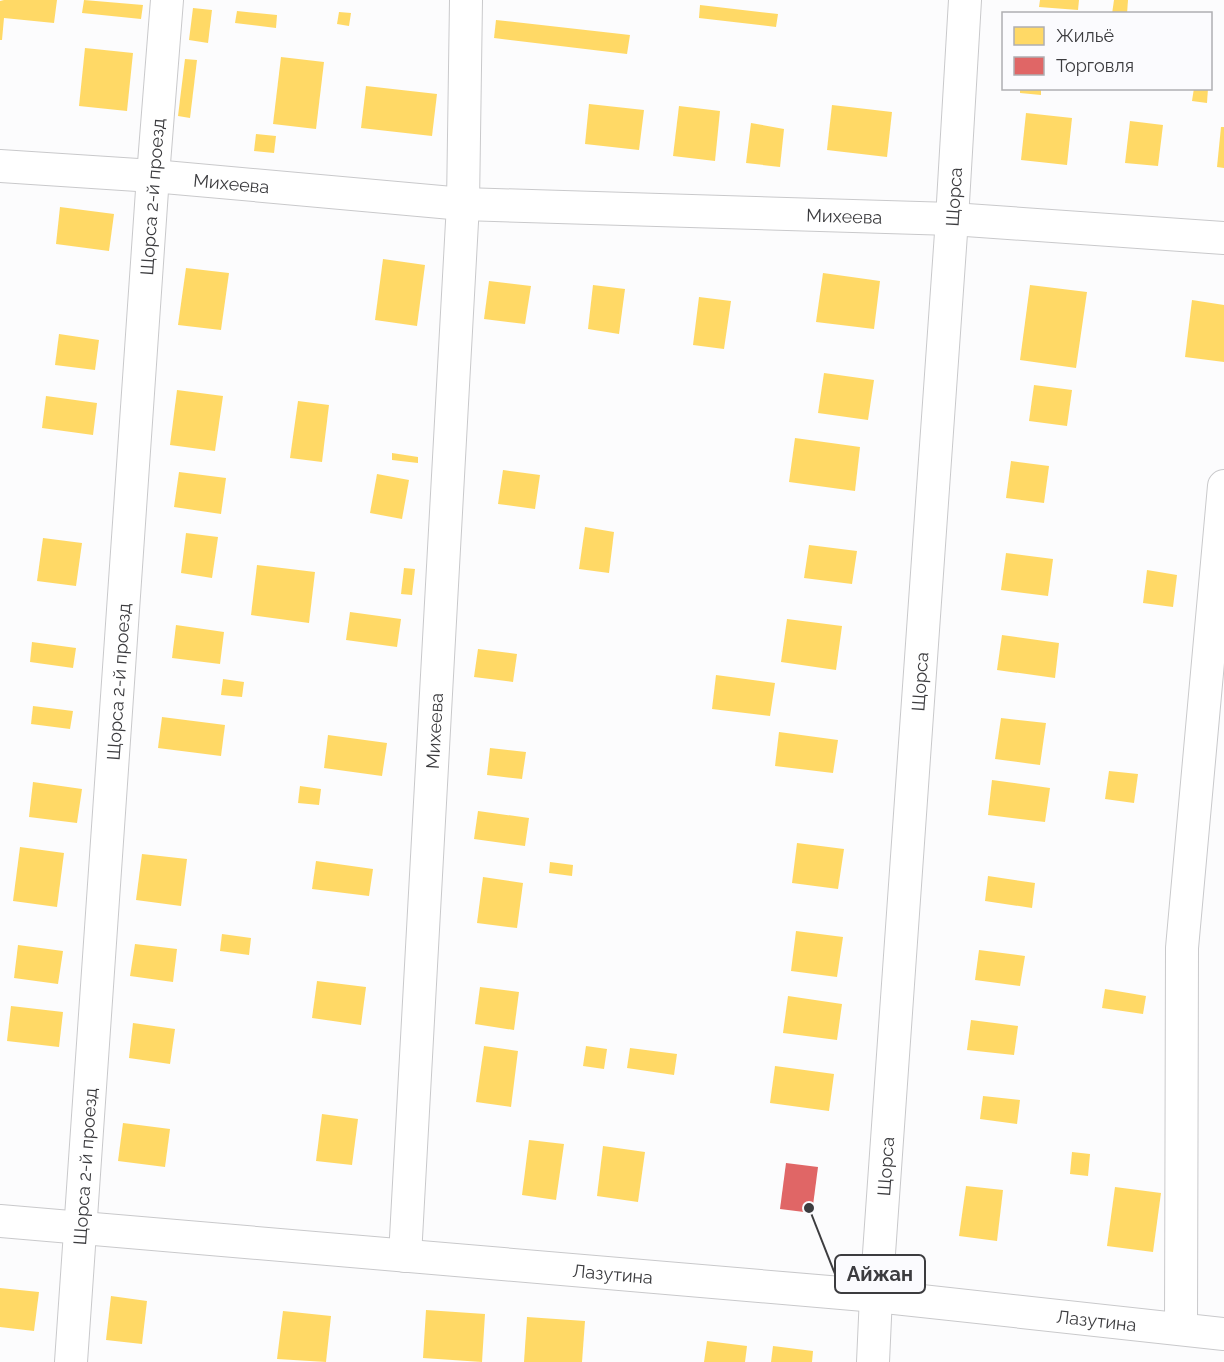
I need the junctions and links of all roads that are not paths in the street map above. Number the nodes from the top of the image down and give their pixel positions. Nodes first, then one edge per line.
1 (167, 0) edge
2 (466, 0) edge
3 (965, 0) edge
4 (0, 166) edge
5 (153, 176) junction
6 (464, 204) junction
7 (952, 219) junction
8 (1224, 238) edge
9 (1224, 486) edge
10 (0, 1221) edge
11 (81, 1228) junction
12 (405, 1256) junction
13 (876, 1296) junction
14 (1180, 1329) junction
15 (1224, 1334) edge
16 (71, 1362) edge
17 (873, 1362) edge

1 - 5 street, Щорса 2-й проезд
2 - 6 street
3 - 7 street, Щорса
4 - 5 street, Михеева
5 - 6 street, Михеева
5 - 11 street, Щорса 2-й проезд
6 - 7 street, Михеева
6 - 12 street, Михеева
7 - 8 street, Михеева
7 - 13 street, Щорса
9 - 14 street
10 - 11 street, Лазутина
11 - 12 street, Лазутина
11 - 16 street, Щорса 2-й проезд
12 - 13 street, Лазутина
13 - 14 street, Лазутина
13 - 17 street, Щорса
14 - 15 street, Лазутина

